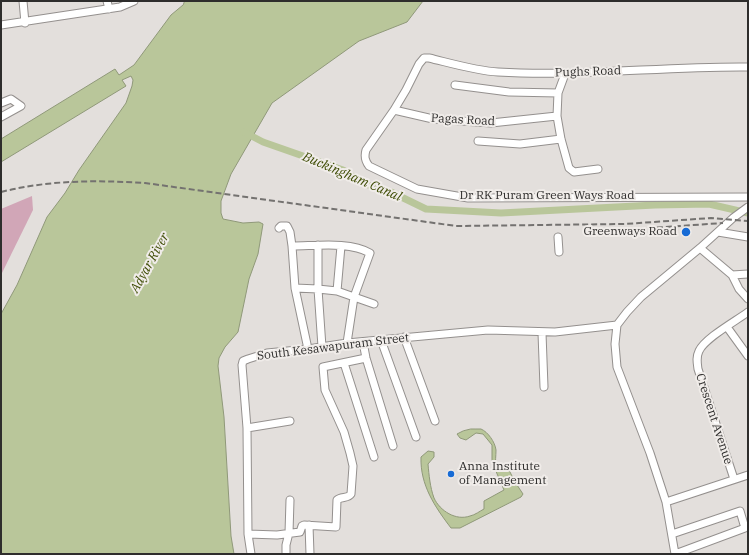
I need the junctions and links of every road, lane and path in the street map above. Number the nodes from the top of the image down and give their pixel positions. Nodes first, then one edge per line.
1 (23, 1) edge
2 (107, 1) edge
3 (134, 1) edge
4 (123, 3) edge
5 (109, 9) junction
6 (25, 23) junction
7 (1, 25) edge
8 (748, 67) edge
9 (565, 74) junction
10 (455, 85) dead end
11 (558, 93) junction
12 (1, 103) edge
13 (394, 110) junction
14 (557, 116) junction
15 (1, 117) edge
16 (561, 139) junction
17 (478, 140) dead end
18 (598, 168) dead end
19 (748, 197) edge
20 (748, 207) edge
21 (278, 228) dead end
22 (718, 232) junction
23 (558, 237) dead end
24 (748, 237) edge
25 (292, 246) junction
26 (318, 246) junction
27 (341, 246) junction
28 (700, 248) junction
29 (559, 252) dead end
30 (748, 274) edge
31 (732, 275) junction
32 (295, 288) junction
33 (318, 288) junction
34 (337, 291) junction
35 (354, 297) junction
36 (748, 299) edge
37 (374, 304) dead end
38 (748, 312) edge
39 (617, 325) junction
40 (727, 327) junction
41 (542, 333) junction
42 (404, 337) junction
43 (382, 340) junction
44 (363, 342) junction
45 (347, 343) junction
46 (322, 347) junction
47 (308, 349) junction
48 (748, 356) edge
49 (366, 358) junction
50 (344, 363) junction
51 (544, 387) dead end
52 (290, 421) dead end
53 (435, 421) dead end
54 (247, 428) junction
55 (416, 437) dead end
56 (393, 446) dead end
57 (374, 457) dead end
58 (748, 475) edge
59 (734, 479) junction
60 (290, 500) dead end
61 (666, 502) junction
62 (309, 525) junction
63 (289, 533) junction
64 (248, 534) junction
65 (672, 534) junction
66 (251, 554) edge
67 (286, 554) edge
68 (310, 554) edge
69 (675, 554) edge

1 - 6 street
2 - 5 street
3 - 4 street
4 - 5 street
5 - 6 street
6 - 7 street
8 - 9 street, Pughs Road
9 - 11 street
9 - 13 street, Pughs Road
10 - 11 street
11 - 14 street
12 - 15 street
13 - 14 street, Pagas Road
13 - 19 street, Dr RK Puram Green Ways Road
14 - 16 street
16 - 17 street
16 - 18 street
20 - 22 street
21 - 25 street
22 - 24 street
22 - 28 street
23 - 29 street
25 - 26 street
25 - 32 street
26 - 27 street
26 - 33 street
27 - 34 street
27 - 35 street
28 - 31 street
28 - 39 street
30 - 31 street
31 - 36 street
32 - 33 street
32 - 47 street
33 - 34 street
33 - 46 street
34 - 35 street
35 - 37 street
35 - 45 street
38 - 40 street, Crescent Avenue
39 - 41 street, South Kesawapuram Street
39 - 61 street
40 - 48 street
40 - 59 street, Crescent Avenue
41 - 42 street, South Kesawapuram Street
41 - 51 street
42 - 43 street, South Kesawapuram Street
42 - 53 street
43 - 44 street, South Kesawapuram Street
43 - 55 street
44 - 45 street, South Kesawapuram Street
44 - 49 street
45 - 46 street, South Kesawapuram Street
46 - 47 street, South Kesawapuram Street
47 - 54 street, South Kesawapuram Street
49 - 50 street
49 - 56 street
50 - 57 street
50 - 62 street
52 - 54 street
54 - 64 street, South Kesawapuram Street
58 - 59 street
59 - 61 street
60 - 63 street
61 - 65 street
62 - 63 street
62 - 68 street
63 - 64 street
63 - 67 street
64 - 66 street, South Kesawapuram Street
65 - 69 street
65 - 69 street

